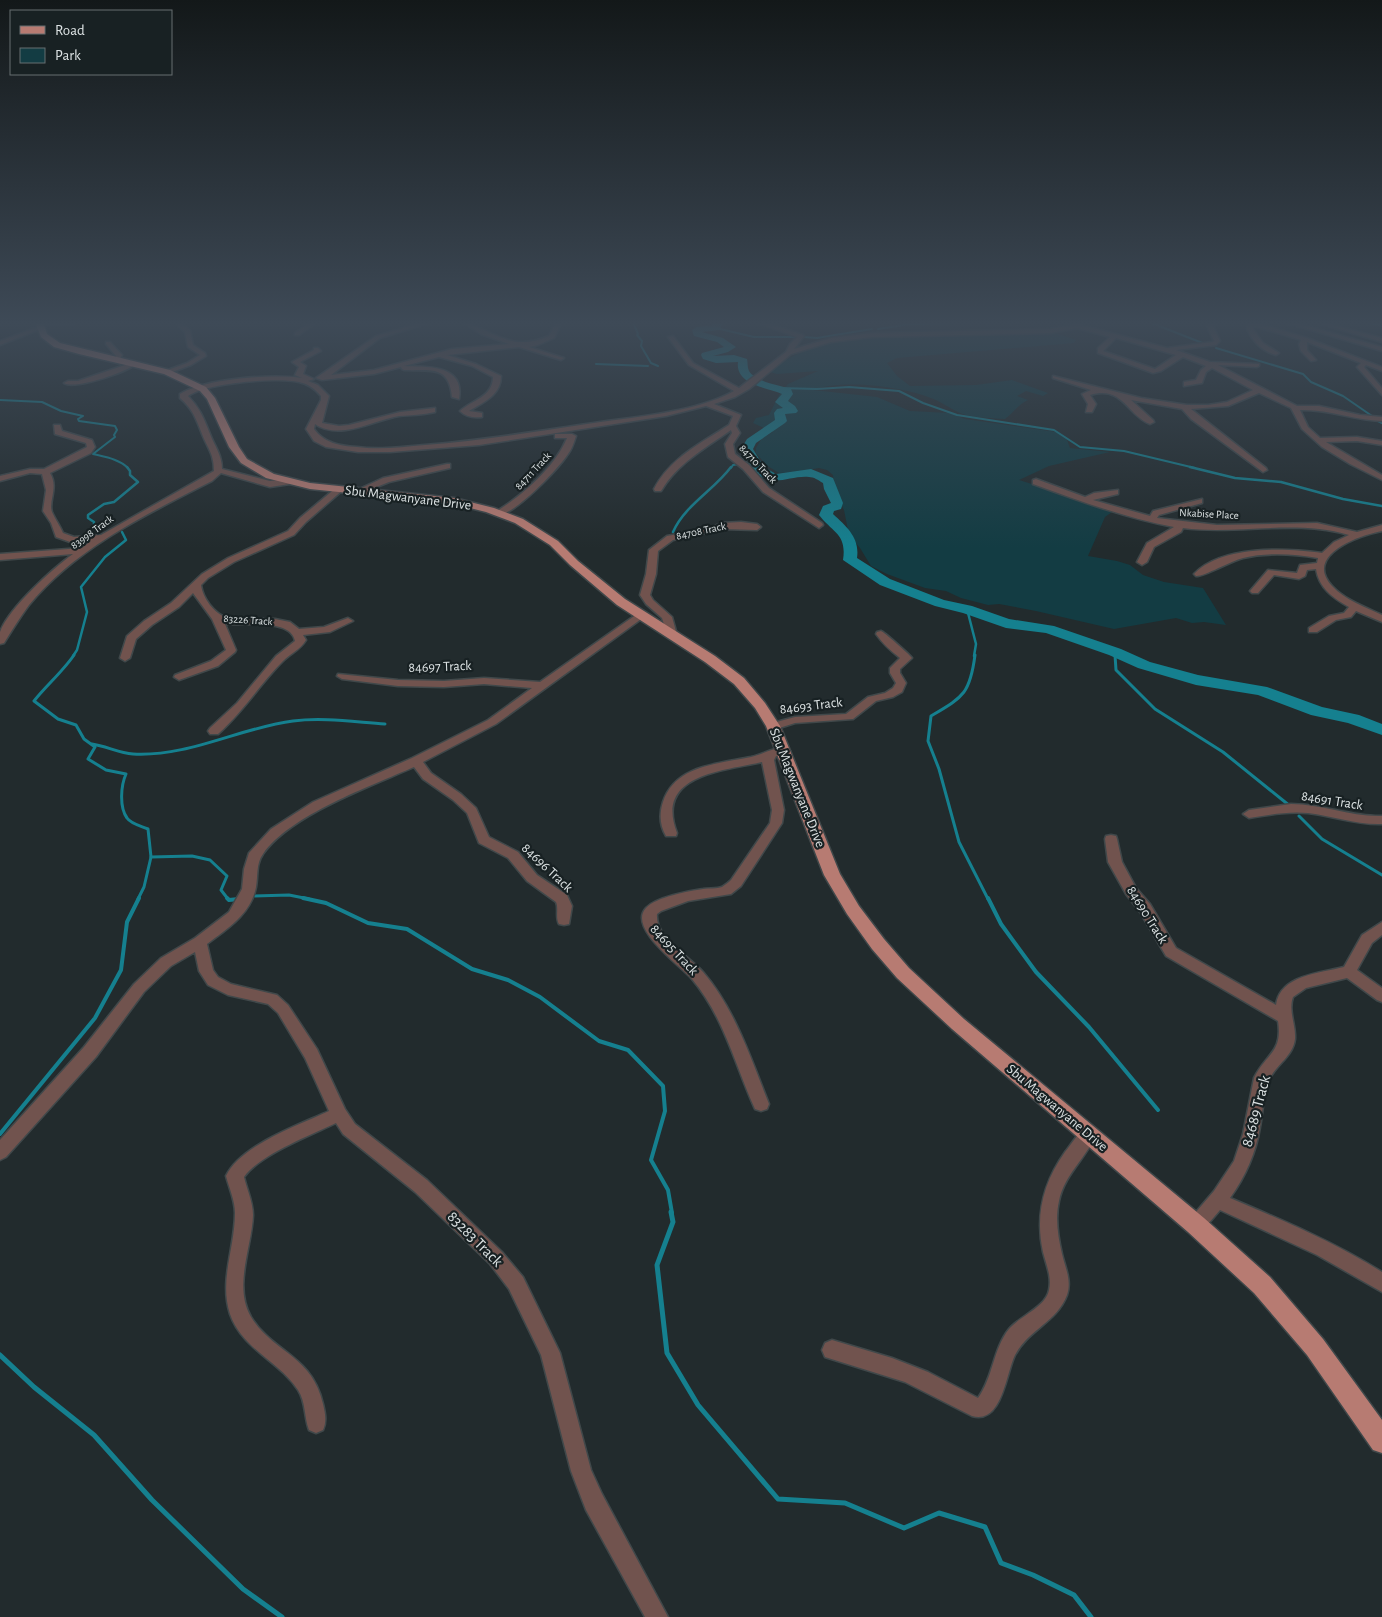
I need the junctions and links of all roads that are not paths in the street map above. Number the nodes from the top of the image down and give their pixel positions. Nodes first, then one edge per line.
1 (184, 397) edge
2 (211, 397) edge
3 (325, 397) edge
4 (484, 397) edge
5 (720, 397) edge
6 (1088, 397) edge
7 (1125, 397) edge
8 (1133, 397) edge
9 (1242, 397) edge
10 (1278, 397) edge
11 (707, 404) junction
12 (1185, 408) junction
13 (1296, 408) junction
14 (320, 409) junction
15 (432, 410) dead end
16 (1089, 410) dead end
17 (479, 415) dead end
18 (1382, 419) edge
19 (1150, 422) dead end
20 (732, 426) junction
21 (57, 427) dead end
22 (528, 436) junction
23 (1320, 440) junction
24 (1382, 443) edge
25 (447, 466) dead end
26 (219, 468) junction
27 (1263, 470) dead end
28 (46, 472) junction
29 (1382, 478) edge
30 (0, 480) edge
31 (287, 482) junction
32 (1036, 482) dead end
33 (340, 489) junction
34 (658, 489) dead end
35 (359, 491) junction
36 (1115, 492) dead end
37 (1085, 500) junction
38 (1199, 501) dead end
39 (500, 513) junction
40 (1152, 520) junction
41 (1179, 525) junction
42 (819, 526) dead end
43 (757, 527) dead end
44 (1382, 528) edge
45 (106, 534) junction
46 (1356, 534) junction
47 (85, 550) junction
48 (1324, 556) junction
49 (0, 557) edge
50 (1142, 562) dead end
51 (1320, 566) junction
52 (1199, 574) dead end
53 (196, 585) junction
54 (1255, 591) dead end
55 (1355, 606) junction
56 (640, 614) junction
57 (216, 618) junction
58 (1382, 619) edge
59 (348, 621) dead end
60 (1313, 630) dead end
61 (294, 632) junction
62 (881, 634) dead end
63 (672, 635) junction
64 (0, 641) edge
65 (125, 658) dead end
66 (342, 676) dead end
67 (179, 677) dead end
68 (540, 685) junction
69 (773, 726) junction
70 (214, 731) dead end
71 (776, 753) junction
72 (416, 761) junction
73 (1249, 814) dead end
74 (1382, 820) edge
75 (671, 833) dead end
76 (1111, 839) dead end
77 (564, 920) dead end
78 (1382, 927) edge
79 (200, 942) junction
80 (1349, 972) junction
81 (1382, 996) edge
82 (1284, 1017) junction
83 (761, 1104) dead end
84 (339, 1114) junction
85 (1088, 1134) junction
86 (0, 1152) edge
87 (1218, 1201) junction
88 (1196, 1225) junction
89 (1382, 1283) edge
90 (832, 1350) dead end
91 (316, 1423) dead end
92 (1382, 1441) edge
93 (657, 1617) edge

1 - 26 street
2 - 31 main road, Sbu Magwanyane Drive
3 - 14 street
4 - 17 street
5 - 11 street
6 - 16 street
7 - 19 street
8 - 12 street
9 - 12 street
10 - 13 street
11 - 20 street
11 - 22 street
12 - 27 street
13 - 18 street
13 - 23 street
14 - 15 street
14 - 22 street
20 - 34 street
20 - 42 street, 84710 Track
21 - 28 street
22 - 39 street, 84711 Track
23 - 24 street
23 - 29 street
25 - 35 street
26 - 31 street
26 - 45 street, 83998 Track
28 - 30 street
28 - 45 street
31 - 33 main road, Sbu Magwanyane Drive
32 - 37 street, Nkabise Place
33 - 35 main road, Sbu Magwanyane Drive
33 - 53 street
35 - 39 main road, Sbu Magwanyane Drive
36 - 37 street
37 - 40 street, Nkabise Place
38 - 40 street
39 - 56 main road, Sbu Magwanyane Drive
40 - 41 street, Nkabise Place
41 - 46 street, Nkabise Place
41 - 50 street
43 - 63 street, 84708 Track
44 - 46 street
45 - 47 street, 83998 Track
46 - 48 street
47 - 49 street
47 - 64 street, 83998 Track
48 - 51 street
48 - 52 street
51 - 54 street
51 - 55 street
53 - 57 street, 83226 Track
53 - 65 street
55 - 58 street
55 - 60 street
56 - 63 main road, Sbu Magwanyane Drive
56 - 68 street
57 - 61 street, 83226 Track
57 - 67 street
59 - 61 street
61 - 70 street
62 - 69 street, 84693 Track
63 - 69 main road, Sbu Magwanyane Drive
66 - 68 street, 84697 Track
68 - 72 street
69 - 71 main road, Sbu Magwanyane Drive
71 - 75 street
71 - 83 street, 84695 Track
71 - 85 main road, Sbu Magwanyane Drive
72 - 77 street, 84696 Track
72 - 79 street
73 - 74 street, 84691 Track
76 - 82 street, 84690 Track
78 - 80 street
79 - 84 street, 83283 Track
79 - 86 street
80 - 81 street
80 - 82 street, 84689 Track
82 - 87 street, 84689 Track
84 - 91 street
84 - 93 street, 83283 Track
85 - 88 main road, Sbu Magwanyane Drive
85 - 90 street
87 - 88 street, 84689 Track
87 - 89 street
88 - 92 main road, Sbu Magwanyane Drive

